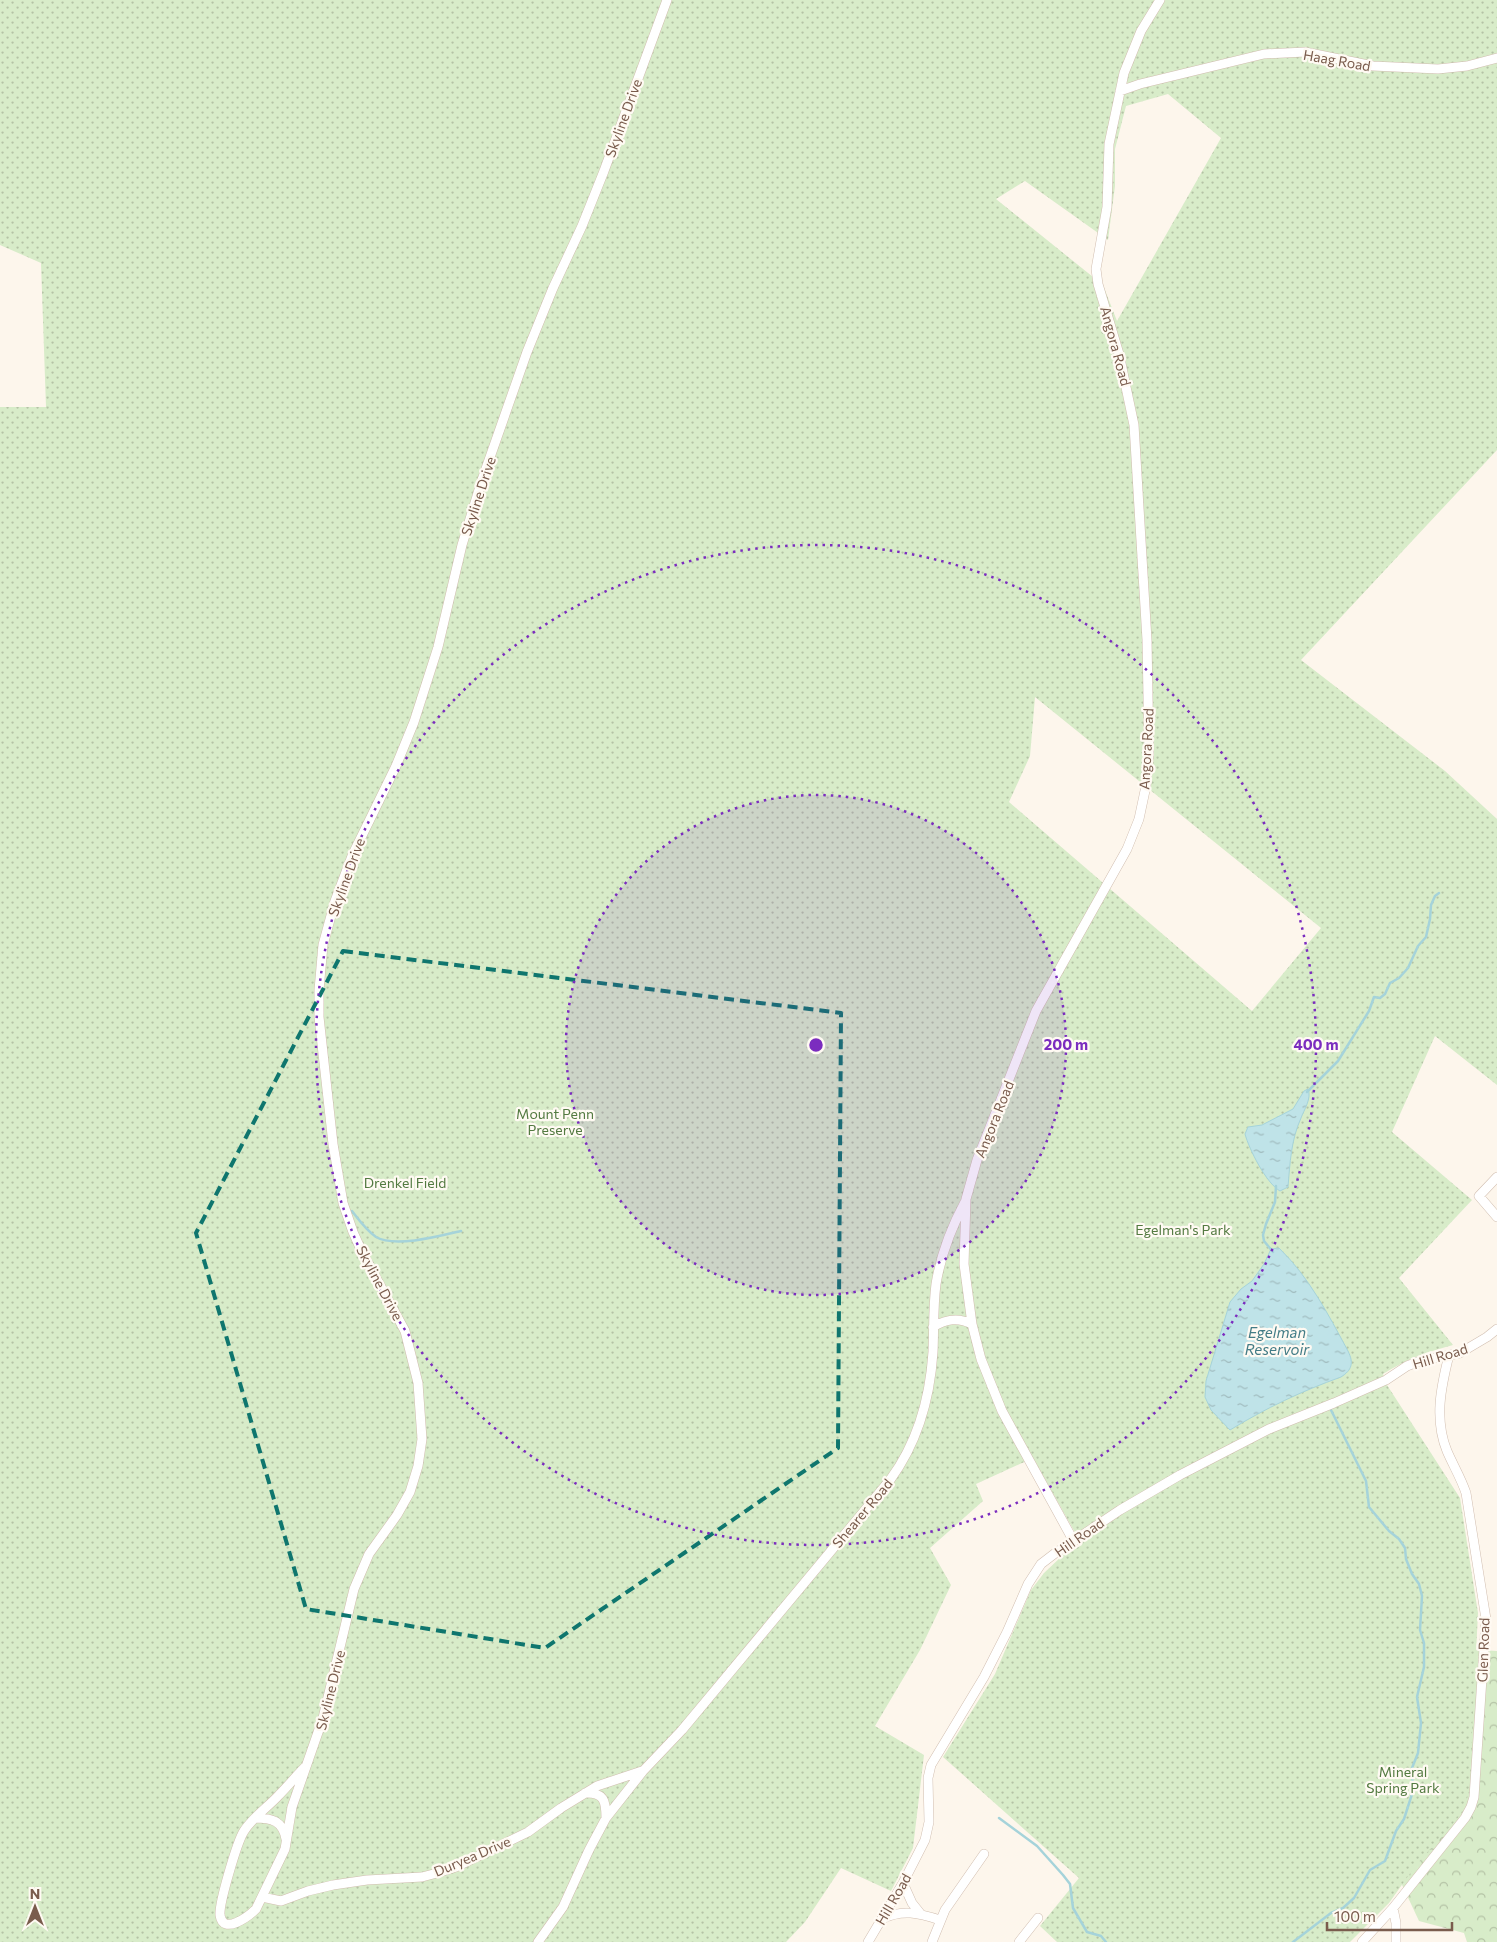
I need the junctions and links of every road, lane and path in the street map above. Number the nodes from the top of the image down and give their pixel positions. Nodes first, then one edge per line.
1 (667, 0) edge
2 (1160, 0) edge
3 (1497, 58) edge
4 (1120, 91) junction
5 (1497, 1177) edge
6 (966, 1199) junction
7 (1497, 1217) edge
8 (972, 1324) junction
9 (933, 1327) junction
10 (1497, 1329) edge
11 (1449, 1355) junction
12 (1073, 1540) junction
13 (305, 1767) junction
14 (643, 1771) junction
15 (583, 1794) junction
16 (255, 1818) junction
17 (606, 1818) junction
18 (287, 1842) junction
19 (984, 1854) dead end
20 (903, 1883) junction
21 (262, 1897) junction
22 (1393, 1908) junction
23 (920, 1913) junction
24 (1038, 1918) dead end
25 (882, 1919) junction
26 (940, 1920) junction
27 (538, 1942) edge
28 (868, 1942) edge
29 (932, 1942) edge
30 (1018, 1942) edge
31 (1362, 1942) edge
32 (1396, 1942) edge

1 - 13 street, Skyline Drive
2 - 4 street, Angora Road
3 - 4 street, Haag Road
4 - 6 street, Angora Road
5 - 7 street
6 - 8 street, Angora Road
6 - 9 street, Shearer Road
8 - 9 street
8 - 12 street, Angora Road
9 - 14 street, Shearer Road
10 - 11 street, Hill Road
11 - 12 street, Hill Road
11 - 22 street, Glen Road
12 - 20 street, Hill Road
13 - 16 street, Skyline Drive
13 - 18 street, Skyline Drive
14 - 15 street, Duryea Drive
14 - 17 street
15 - 17 street
15 - 21 street, Duryea Drive
16 - 18 street
16 - 21 street, Skyline Drive
17 - 27 street
18 - 21 street, Skyline Drive
19 - 26 street
20 - 23 street
20 - 25 street, Hill Road
22 - 31 street, Glen Road
22 - 32 street
23 - 25 street
23 - 26 street
24 - 30 street
25 - 28 street, Hill Road
26 - 29 street

